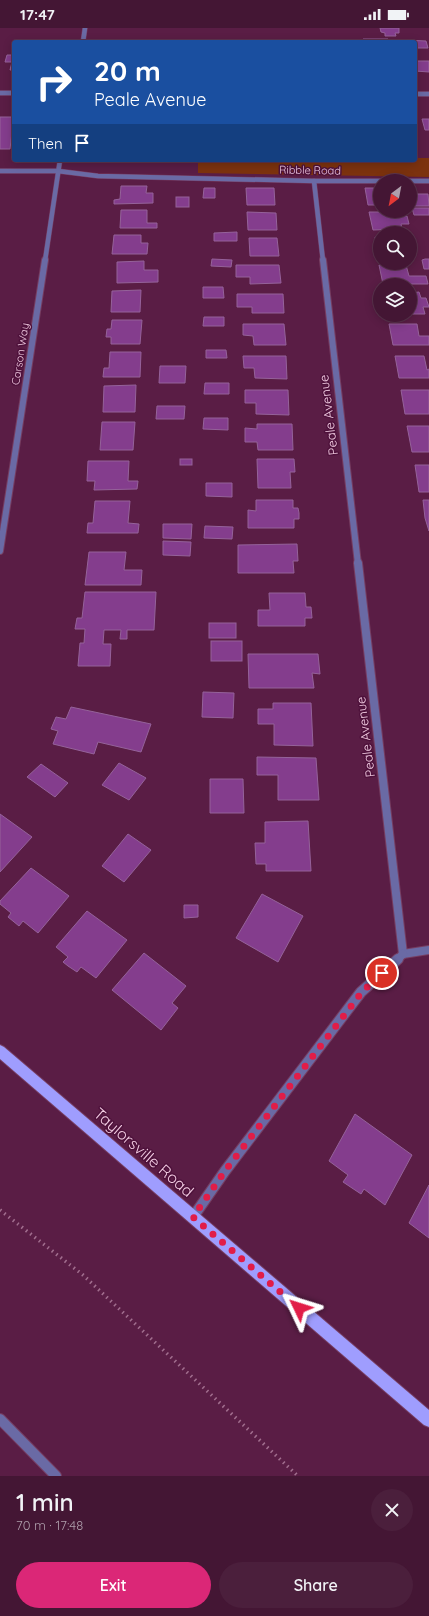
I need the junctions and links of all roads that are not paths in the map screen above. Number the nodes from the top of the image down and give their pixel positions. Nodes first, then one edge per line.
1 (85, 28) edge
2 (82, 40) edge
3 (0, 93) edge
4 (12, 93) edge
5 (417, 94) edge
6 (429, 94) edge
7 (60, 162) edge
8 (0, 170) edge
9 (58, 171) junction
10 (429, 180) edge
11 (314, 181) junction
12 (0, 551) edge
13 (429, 950) edge
14 (403, 954) junction
15 (0, 1051) edge
16 (193, 1217) junction
17 (0, 1419) edge
18 (429, 1420) edge
19 (56, 1476) edge

1 - 2 street
3 - 4 street
5 - 6 street
7 - 9 street, Carson Way
8 - 9 street, Ribble Road
9 - 11 street, Ribble Road
9 - 12 street, Carson Way
10 - 11 street, Ribble Road
11 - 14 street, Peale Avenue
13 - 14 street
14 - 16 street
15 - 16 main road, Taylorsville Road
16 - 18 main road, Taylorsville Road
17 - 19 street

